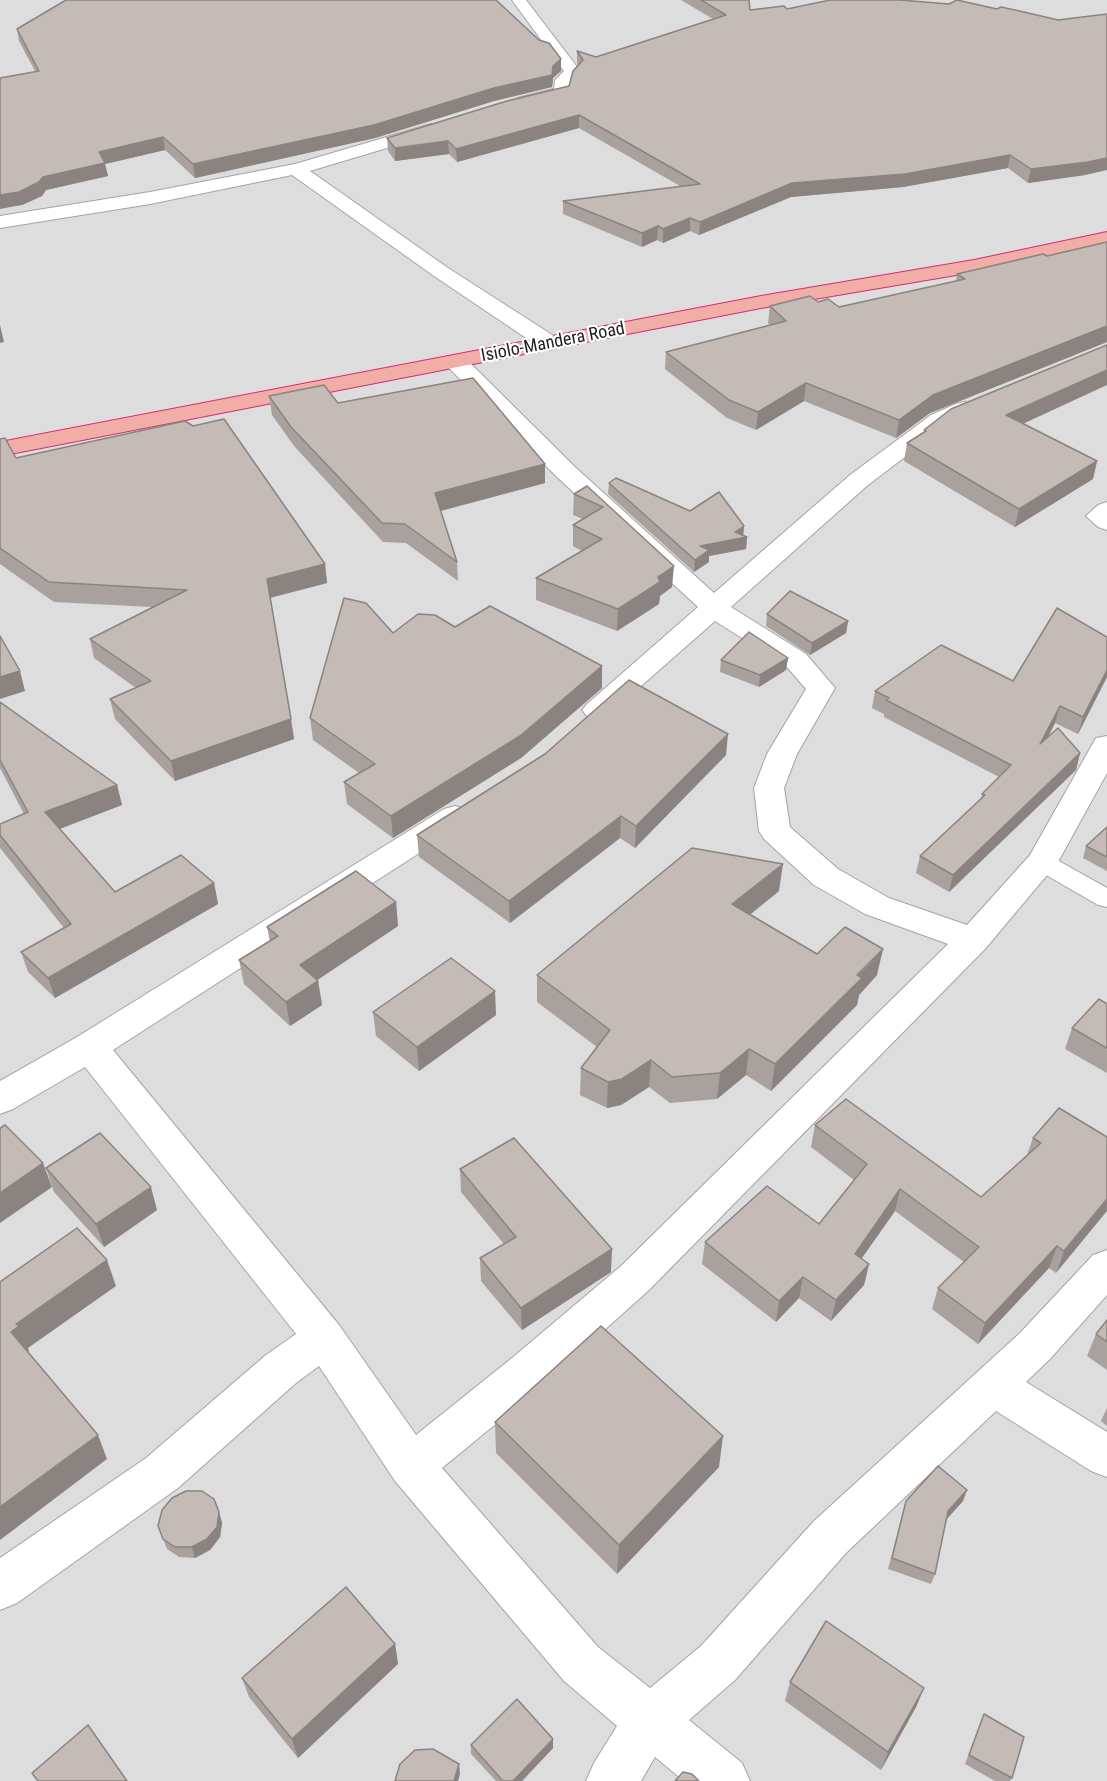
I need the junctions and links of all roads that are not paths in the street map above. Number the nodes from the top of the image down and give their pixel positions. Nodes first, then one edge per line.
1 (519, 0) edge
2 (512, 105) edge
3 (446, 124) edge
4 (295, 169) junction
5 (0, 222) edge
6 (1107, 238) edge
7 (549, 344) junction
8 (456, 362) junction
9 (988, 398) edge
10 (0, 450) edge
11 (1107, 510) edge
12 (1107, 522) edge
13 (714, 608) junction
14 (576, 729) edge
15 (1107, 745) edge
16 (482, 799) edge
17 (1042, 862) junction
18 (1107, 898) edge
19 (973, 940) junction
20 (90, 1047) junction
21 (0, 1099) edge
22 (1107, 1267) edge
23 (324, 1338) junction
24 (992, 1385) junction
25 (1107, 1456) edge
26 (411, 1466) junction
27 (0, 1586) edge
28 (649, 1721) junction
29 (612, 1781) edge
30 (724, 1781) edge

1 - 2 street
3 - 4 street
4 - 5 street
4 - 7 street
6 - 7 highway, Isiolo-Mandera Road
7 - 8 highway, Isiolo-Mandera Road
8 - 10 highway, Isiolo-Mandera Road
8 - 13 street
9 - 13 street
11 - 12 street
13 - 14 street
13 - 19 street
15 - 17 street
16 - 20 street
17 - 18 lane
17 - 19 street
19 - 26 street
20 - 21 street
20 - 23 street
22 - 24 street
23 - 26 street
23 - 27 street
24 - 25 street
24 - 28 street
26 - 28 street
28 - 29 street
28 - 30 street

